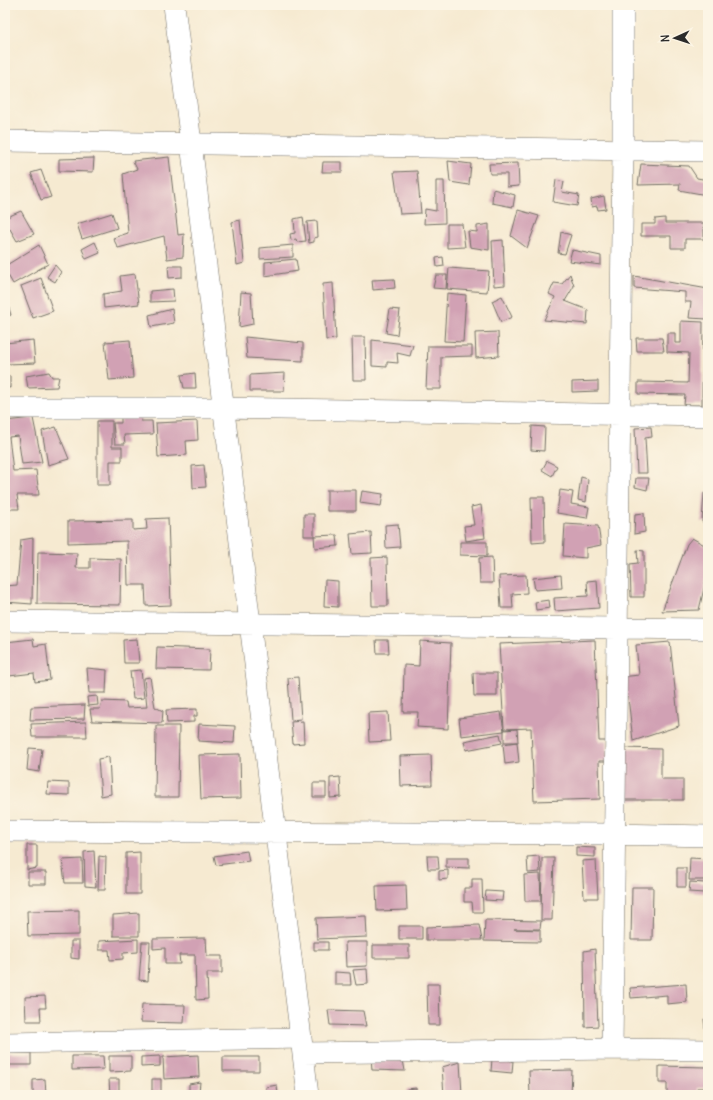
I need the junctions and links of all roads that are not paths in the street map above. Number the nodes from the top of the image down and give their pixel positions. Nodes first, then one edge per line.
1 (174, 5) edge
2 (623, 5) edge
3 (5, 142) edge
4 (192, 144) junction
5 (623, 150) junction
6 (708, 151) edge
7 (5, 408) edge
8 (223, 408) junction
9 (620, 416) junction
10 (708, 416) edge
11 (5, 621) edge
12 (250, 623) junction
13 (617, 627) junction
14 (708, 629) edge
15 (5, 831) edge
16 (276, 832) junction
17 (614, 834) junction
18 (708, 836) edge
19 (5, 1043) edge
20 (302, 1046) junction
21 (612, 1049) junction
22 (708, 1050) edge
23 (308, 1095) edge

1 - 4 street
2 - 5 street
3 - 4 street
4 - 5 street
4 - 8 street
5 - 6 street
5 - 9 street
7 - 8 street
8 - 9 street
8 - 12 street
9 - 10 street
9 - 13 street
11 - 12 street
12 - 13 street
12 - 16 street
13 - 14 street
13 - 17 street
15 - 16 street
16 - 17 street
16 - 20 street
17 - 18 street
17 - 21 street
19 - 20 street
20 - 21 street
20 - 23 street
21 - 22 street

